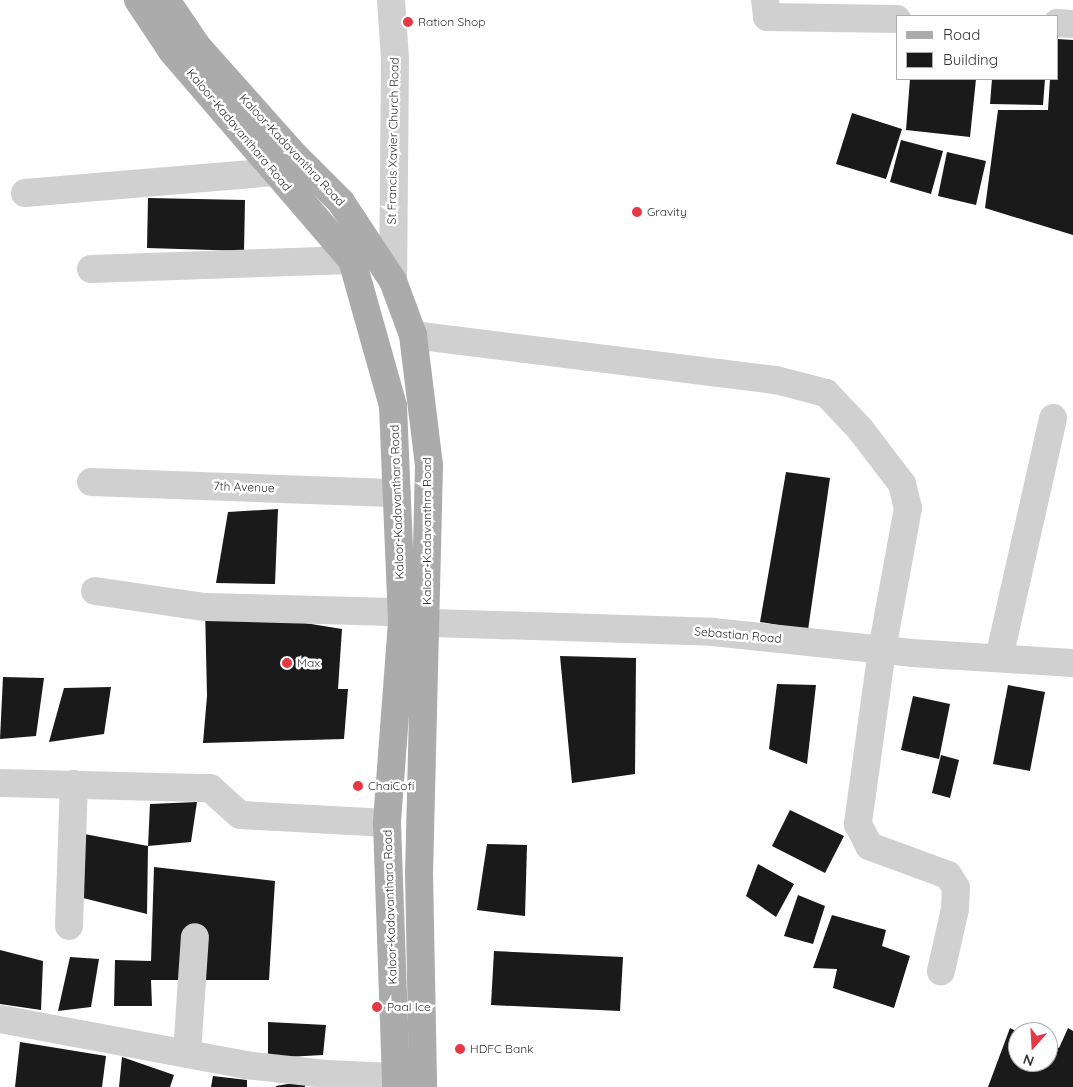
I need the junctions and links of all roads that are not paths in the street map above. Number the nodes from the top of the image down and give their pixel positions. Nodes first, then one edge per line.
1 (138, 0) edge
2 (166, 0) edge
3 (391, 0) edge
4 (765, 0) edge
5 (896, 20) edge
6 (1058, 23) edge
7 (1073, 24) edge
8 (274, 172) junction
9 (25, 193) dead end
10 (352, 260) junction
11 (91, 269) dead end
12 (393, 281) junction
13 (413, 335) junction
14 (1053, 418) dead end
15 (90, 482) dead end
16 (397, 493) junction
17 (95, 591) dead end
18 (409, 618) junction
19 (882, 650) junction
20 (999, 658) junction
21 (1073, 663) edge
22 (0, 783) edge
23 (74, 784) junction
24 (387, 823) junction
25 (69, 926) dead end
26 (195, 937) dead end
27 (941, 971) dead end
28 (0, 1019) edge
29 (187, 1053) junction
30 (396, 1082) edge
31 (423, 1087) edge

1 - 8 main road, Kaloor-Kadavanthara Road
2 - 12 main road, Kaloor-Kadavanthra Road
3 - 12 street, St Francis Xavier Church Road
4 - 5 street
6 - 7 street
8 - 9 street
8 - 10 main road, Kaloor-Kadavanthara Road
10 - 11 street
10 - 16 main road, Kaloor-Kadavanthara Road
12 - 13 main road, Kaloor-Kadavanthra Road
13 - 18 main road, Kaloor-Kadavanthra Road
13 - 19 street
14 - 20 street
15 - 16 street, 7th Avenue
16 - 18 main road, Kaloor-Kadavanthara Road
17 - 18 street, Sebastian Road
18 - 19 street, Sebastian Road
18 - 24 main road, Kaloor-Kadavanthara Road
18 - 31 main road, Kaloor-Kadavanthra Road
19 - 20 street, Sebastian Road
19 - 27 street
20 - 21 street, Sebastian Road
22 - 23 street
23 - 24 street
23 - 25 street
24 - 30 main road, Kaloor-Kadavanthara Road
26 - 29 street
28 - 29 street
29 - 30 street

